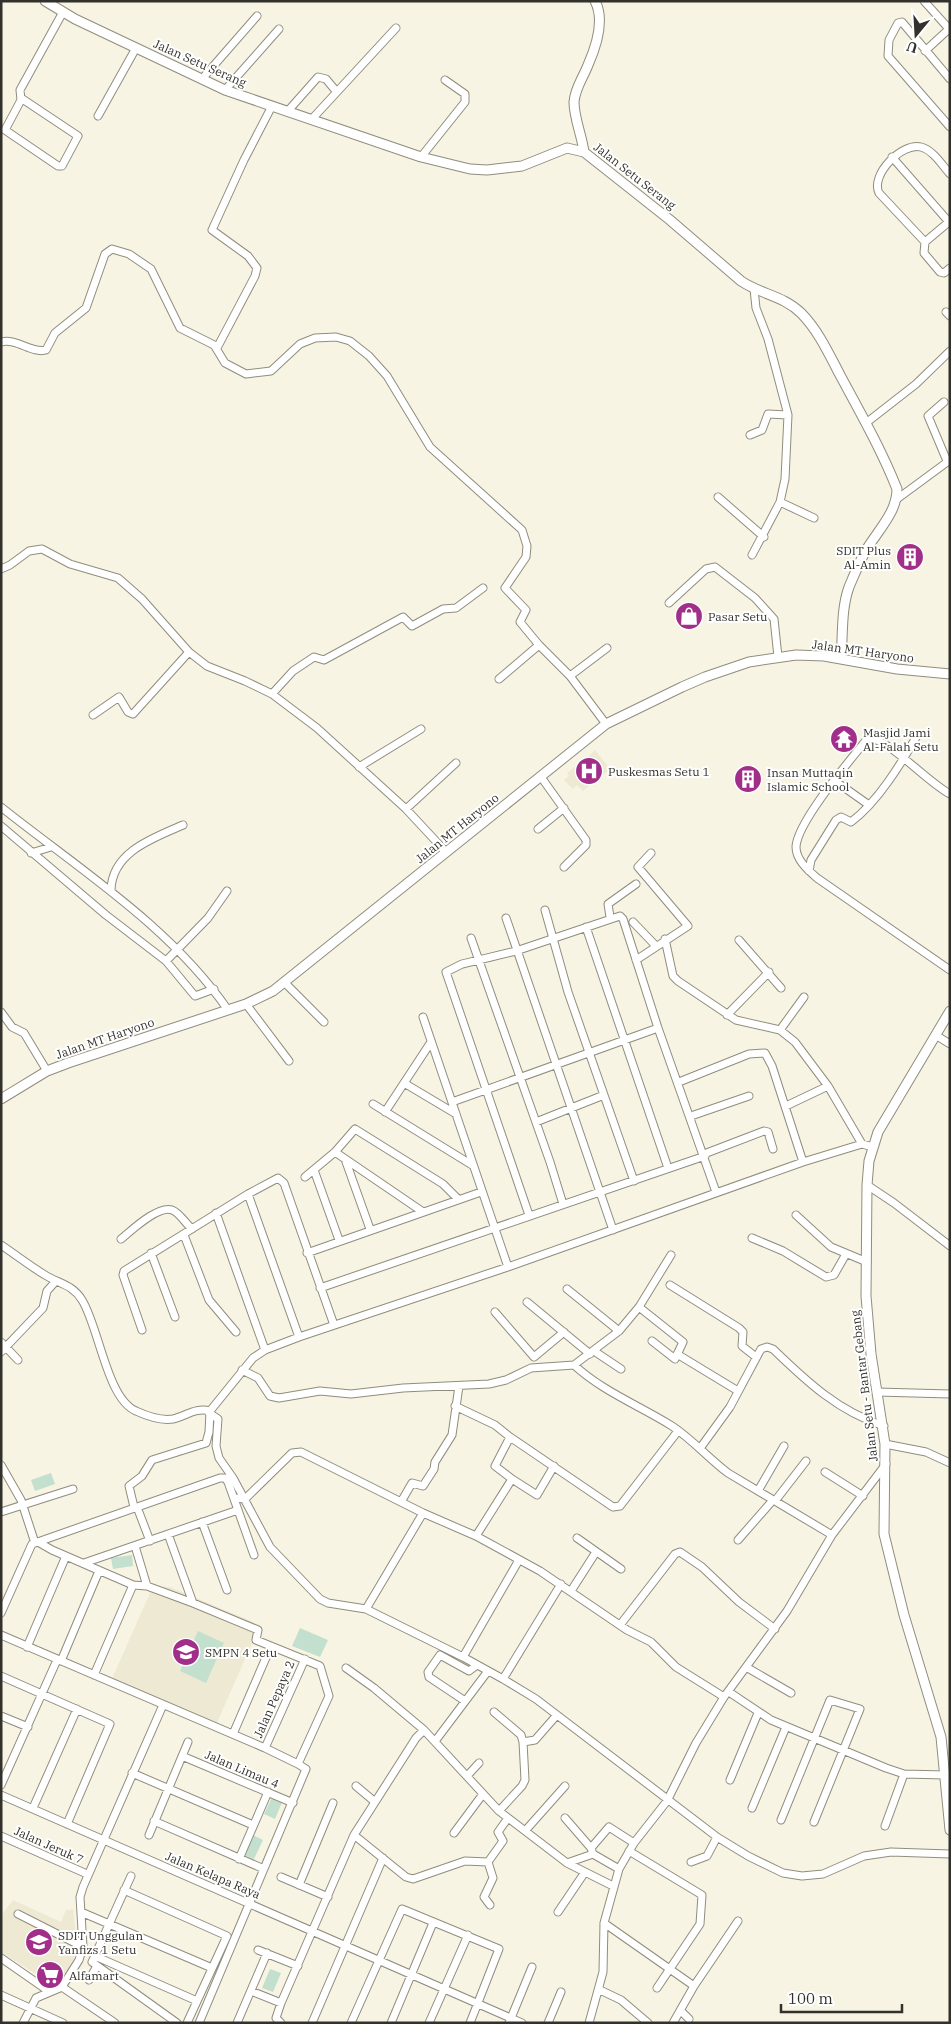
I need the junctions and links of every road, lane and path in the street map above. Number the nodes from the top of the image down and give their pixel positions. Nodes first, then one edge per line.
1 (45, 1) edge
2 (595, 1) edge
3 (924, 1) edge
4 (63, 12) junction
5 (257, 16) dead end
6 (396, 28) dead end
7 (278, 29) dead end
8 (949, 29) edge
9 (136, 48) junction
10 (925, 51) junction
11 (202, 79) junction
12 (950, 79) edge
13 (445, 80) dead end
14 (225, 90) junction
15 (336, 91) junction
16 (21, 98) junction
17 (272, 106) junction
18 (288, 112) junction
19 (98, 116) dead end
20 (311, 120) junction
21 (950, 127) edge
22 (584, 152) junction
23 (421, 157) junction
24 (892, 157) junction
25 (950, 174) edge
26 (949, 222) edge
27 (925, 242) junction
28 (950, 268) edge
29 (754, 289) junction
30 (1, 342) edge
31 (217, 348) junction
32 (950, 351) edge
33 (944, 402) dead end
34 (788, 415) junction
35 (866, 422) junction
36 (750, 435) dead end
37 (948, 461) edge
38 (718, 497) dead end
39 (897, 499) junction
40 (780, 502) junction
41 (814, 518) dead end
42 (764, 537) junction
43 (752, 555) dead end
44 (1, 569) edge
45 (483, 588) dead end
46 (669, 603) dead end
47 (538, 645) junction
48 (607, 648) dead end
49 (189, 652) junction
50 (778, 657) junction
51 (842, 659) junction
52 (950, 674) edge
53 (570, 676) junction
54 (499, 679) dead end
55 (272, 694) junction
56 (93, 714) dead end
57 (606, 724) junction
58 (421, 729) dead end
59 (918, 734) dead end
60 (903, 760) junction
61 (456, 763) dead end
62 (359, 767) junction
63 (541, 777) junction
64 (835, 781) junction
65 (950, 794) edge
66 (868, 805) junction
67 (1, 807) edge
68 (564, 808) junction
69 (406, 809) junction
70 (183, 824) dead end
71 (1, 826) edge
72 (538, 829) dead end
73 (51, 847) junction
74 (446, 852) junction
75 (31, 853) junction
76 (651, 853) dead end
77 (564, 867) dead end
78 (810, 871) junction
79 (636, 884) dead end
80 (110, 890) junction
81 (227, 891) dead end
82 (545, 910) dead end
83 (610, 917) junction
84 (506, 918) dead end
85 (633, 922) dead end
86 (586, 927) junction
87 (471, 938) dead end
88 (553, 939) junction
89 (665, 939) junction
90 (739, 940) dead end
91 (656, 946) junction
92 (516, 950) junction
93 (177, 951) junction
94 (479, 960) junction
95 (636, 960) junction
96 (166, 961) junction
97 (950, 970) edge
98 (769, 972) junction
99 (284, 982) junction
100 (781, 988) dead end
101 (214, 989) junction
102 (804, 997) dead end
103 (246, 1004) junction
104 (228, 1010) junction
105 (1, 1012) edge
106 (950, 1012) edge
107 (727, 1015) junction
108 (422, 1017) dead end
109 (324, 1022) dead end
110 (658, 1028) junction
111 (780, 1030) junction
112 (937, 1036) junction
113 (623, 1040) junction
114 (431, 1042) junction
115 (950, 1044) edge
116 (589, 1053) junction
117 (289, 1061) dead end
118 (555, 1066) junction
119 (47, 1071) junction
120 (521, 1077) junction
121 (679, 1082) junction
122 (404, 1083) junction
123 (828, 1086) junction
124 (486, 1090) junction
125 (604, 1095) junction
126 (749, 1096) dead end
127 (1, 1099) edge
128 (452, 1102) junction
129 (373, 1104) dead end
130 (786, 1106) junction
131 (571, 1109) junction
132 (385, 1112) junction
133 (456, 1114) junction
134 (691, 1116) junction
135 (536, 1122) junction
136 (862, 1144) junction
137 (873, 1147) junction
138 (773, 1149) dead end
139 (335, 1152) junction
140 (704, 1155) junction
141 (345, 1159) junction
142 (803, 1162) junction
143 (472, 1165) junction
144 (668, 1168) junction
145 (314, 1170) junction
146 (305, 1177) dead end
147 (634, 1181) junction
148 (867, 1185) junction
149 (482, 1192) junction
150 (599, 1192) junction
151 (716, 1192) junction
152 (248, 1194) junction
153 (458, 1199) junction
154 (563, 1204) junction
155 (423, 1212) junction
156 (216, 1213) junction
157 (529, 1215) junction
158 (796, 1215) dead end
159 (495, 1228) junction
160 (192, 1229) junction
161 (370, 1229) junction
162 (613, 1230) junction
163 (184, 1234) junction
164 (752, 1238) dead end
165 (121, 1239) dead end
166 (339, 1240) junction
167 (1, 1245) edge
168 (950, 1246) edge
169 (151, 1253) junction
170 (307, 1253) junction
171 (846, 1254) junction
172 (671, 1255) dead end
173 (867, 1262) junction
174 (508, 1267) junction
175 (56, 1280) junction
176 (670, 1285) dead end
177 (320, 1288) junction
178 (567, 1289) dead end
179 (527, 1302) dead end
180 (639, 1307) junction
181 (495, 1312) dead end
182 (175, 1317) dead end
183 (334, 1325) junction
184 (142, 1330) dead end
185 (619, 1331) junction
186 (236, 1332) dead end
187 (564, 1332) junction
188 (299, 1336) junction
189 (652, 1341) dead end
190 (3, 1347) edge
191 (265, 1350) junction
192 (592, 1353) junction
193 (677, 1354) junction
194 (756, 1357) junction
195 (18, 1360) dead end
196 (574, 1365) junction
197 (621, 1369) dead end
198 (243, 1371) junction
199 (459, 1386) junction
200 (738, 1391) junction
201 (877, 1392) junction
202 (950, 1394) edge
203 (455, 1406) junction
204 (210, 1412) junction
205 (884, 1426) junction
206 (678, 1431) junction
207 (510, 1437) junction
208 (886, 1444) junction
209 (784, 1446) dead end
210 (701, 1447) junction
211 (806, 1461) dead end
212 (950, 1463) edge
213 (886, 1464) junction
214 (1, 1465) edge
215 (554, 1466) junction
216 (825, 1472) dead end
217 (512, 1479) junction
218 (73, 1489) dead end
219 (758, 1490) junction
220 (863, 1496) junction
221 (234, 1498) junction
222 (245, 1499) junction
223 (774, 1500) junction
224 (401, 1502) junction
225 (22, 1506) junction
226 (136, 1507) junction
227 (238, 1510) junction
228 (1, 1512) edge
229 (423, 1513) junction
230 (202, 1522) junction
231 (168, 1534) junction
232 (476, 1536) junction
233 (832, 1536) junction
234 (577, 1538) dead end
235 (738, 1540) dead end
236 (150, 1541) junction
237 (37, 1542) junction
238 (135, 1546) junction
239 (596, 1552) junction
240 (254, 1555) dead end
241 (66, 1556) junction
242 (519, 1560) junction
243 (84, 1563) junction
244 (621, 1569) dead end
245 (99, 1571) junction
246 (133, 1584) junction
247 (561, 1584) junction
248 (146, 1586) junction
249 (227, 1590) dead end
250 (571, 1591) junction
251 (193, 1602) junction
252 (366, 1609) junction
253 (1, 1613) edge
254 (620, 1625) junction
255 (774, 1628) junction
256 (1, 1636) edge
257 (271, 1646) junction
258 (27, 1647) junction
259 (464, 1657) junction
260 (304, 1659) junction
261 (59, 1660) junction
262 (477, 1665) junction
263 (746, 1667) junction
264 (346, 1668) dead end
265 (488, 1671) junction
266 (94, 1675) junction
267 (1, 1676) edge
268 (503, 1679) junction
269 (43, 1693) junction
270 (791, 1693) dead end
271 (727, 1694) junction
272 (465, 1701) junction
273 (163, 1705) junction
274 (77, 1709) junction
275 (494, 1712) dead end
276 (758, 1712) junction
277 (1, 1716) edge
278 (556, 1716) junction
279 (28, 1727) junction
280 (786, 1727) junction
281 (424, 1730) junction
282 (233, 1734) junction
283 (815, 1739) junction
284 (436, 1740) junction
285 (188, 1742) dead end
286 (523, 1742) junction
287 (265, 1748) junction
288 (844, 1751) junction
289 (182, 1756) junction
290 (478, 1763) dead end
291 (298, 1764) junction
292 (132, 1773) junction
293 (904, 1774) junction
294 (468, 1775) junction
295 (946, 1775) junction
296 (730, 1780) dead end
297 (1, 1784) edge
298 (356, 1786) dead end
299 (565, 1786) dead end
300 (168, 1788) junction
301 (268, 1792) junction
302 (483, 1794) junction
303 (1, 1795) edge
304 (667, 1800) junction
305 (293, 1802) junction
306 (375, 1802) junction
307 (333, 1803) dead end
308 (33, 1808) junction
309 (752, 1808) dead end
310 (499, 1810) junction
311 (508, 1818) junction
312 (565, 1818) dead end
313 (781, 1820) dead end
314 (154, 1821) junction
315 (814, 1822) dead end
316 (67, 1824) junction
317 (253, 1825) junction
318 (885, 1826) dead end
319 (950, 1830) edge
320 (525, 1831) junction
321 (454, 1833) dead end
322 (148, 1834) dead end
323 (354, 1835) junction
324 (1, 1836) edge
325 (717, 1837) junction
326 (103, 1840) junction
327 (634, 1843) junction
328 (592, 1851) junction
329 (629, 1851) junction
330 (950, 1854) edge
331 (383, 1858) junction
332 (239, 1859) junction
333 (488, 1862) junction
334 (691, 1862) dead end
335 (567, 1863) junction
336 (264, 1869) junction
337 (619, 1869) junction
338 (586, 1872) junction
339 (87, 1874) junction
340 (130, 1876) dead end
341 (281, 1877) dead end
342 (299, 1885) junction
343 (613, 1886) junction
344 (124, 1890) junction
345 (328, 1897) junction
346 (251, 1903) junction
347 (490, 1905) dead end
348 (81, 1912) junction
349 (558, 1912) dead end
350 (18, 1914) dead end
351 (738, 1921) dead end
352 (108, 1923) junction
353 (433, 1923) junction
354 (604, 1923) junction
355 (314, 1932) junction
356 (468, 1934) junction
357 (83, 1946) junction
358 (346, 1947) junction
359 (258, 1950) dead end
360 (267, 1953) junction
361 (95, 1956) junction
362 (1, 1958) edge
363 (379, 1960) junction
364 (97, 1966) junction
365 (298, 1966) junction
366 (532, 1967) dead end
367 (212, 1968) junction
368 (669, 1969) junction
369 (412, 1974) junction
370 (90, 1980) dead end
371 (694, 1986) junction
372 (62, 1988) junction
373 (444, 1988) junction
374 (657, 1988) dead end
375 (600, 1990) junction
376 (251, 1991) junction
377 (50, 1992) junction
378 (561, 1992) dead end
379 (1, 1995) edge
380 (197, 2001) junction
381 (281, 2003) junction
382 (478, 2003) junction
383 (29, 2008) junction
384 (681, 2012) junction
385 (690, 2019) dead end
386 (510, 2020) edge
387 (23, 2023) edge
388 (63, 2023) edge
389 (114, 2023) edge
390 (178, 2023) edge
391 (187, 2023) edge
392 (199, 2023) edge
393 (237, 2023) edge
394 (281, 2023) edge
395 (312, 2023) edge
396 (351, 2023) edge
397 (391, 2023) edge
398 (429, 2023) edge
399 (470, 2023) edge
400 (522, 2023) edge
401 (548, 2023) edge
402 (590, 2023) edge
403 (648, 2023) edge
404 (673, 2023) edge

1 - 4 main road, Jalan Setu Serang
2 - 22 main road
3 - 8 street
4 - 9 main road, Jalan Setu Serang
4 - 16 street
5 - 11 street
6 - 15 street
7 - 14 street
8 - 10 street
9 - 11 main road, Jalan Setu Serang
9 - 19 street
10 - 12 street
10 - 21 street
11 - 14 main road, Jalan Setu Serang
13 - 23 street
14 - 17 main road, Jalan Setu Serang
15 - 18 street
15 - 20 street
16 - 16 street
17 - 18 main road, Jalan Setu Serang
17 - 31 street
18 - 20 main road, Jalan Setu Serang
20 - 23 main road, Jalan Setu Serang
22 - 23 main road, Jalan Setu Serang
22 - 29 main road, Jalan Setu Serang
24 - 25 street
24 - 26 street
24 - 27 street
26 - 27 street
27 - 28 street
29 - 34 street
29 - 35 main road, Jalan Setu Serang
30 - 31 street
31 - 47 street
32 - 35 street
33 - 37 street
34 - 36 street
34 - 40 street
35 - 39 main road, Jalan Setu Serang
37 - 39 street
38 - 42 street
39 - 51 main road
40 - 41 street
40 - 42 street
42 - 43 street
44 - 49 street
45 - 55 street
46 - 50 street
47 - 53 street
47 - 54 street
48 - 53 street
49 - 55 street
49 - 56 street
50 - 51 main road, Jalan MT Haryono
50 - 57 main road, Jalan MT Haryono
51 - 52 main road, Jalan MT Haryono
53 - 57 street
55 - 62 street
57 - 63 main road, Jalan MT Haryono
58 - 62 street
59 - 60 street
60 - 64 street
60 - 65 street
60 - 66 street
61 - 69 street
62 - 69 street
63 - 68 street
63 - 74 main road, Jalan MT Haryono
64 - 66 street
64 - 78 street
66 - 78 street
67 - 73 street
68 - 72 street
68 - 77 street
69 - 74 street
70 - 80 street
71 - 75 street
73 - 75 street
73 - 80 street
74 - 99 main road, Jalan MT Haryono
75 - 96 street
76 - 89 street
78 - 97 street
79 - 83 street
80 - 93 street
81 - 93 street
82 - 88 street
83 - 86 street
83 - 95 street
84 - 92 street
85 - 91 street
86 - 88 street
86 - 113 street
87 - 94 street
88 - 92 street
88 - 116 street
89 - 91 street
89 - 107 street
90 - 98 street
91 - 95 street
92 - 94 street
92 - 118 street
93 - 96 street
93 - 101 street
94 - 120 street
94 - 124 street
95 - 110 street
96 - 101 street
98 - 100 street
98 - 107 street
99 - 103 main road, Jalan MT Haryono
99 - 109 street
101 - 104 street
102 - 111 street
103 - 104 main road, Jalan MT Haryono
103 - 117 street
104 - 119 main road, Jalan MT Haryono
105 - 119 street
106 - 112 main road, Jalan Setu - Bantar Gebang
107 - 111 street
108 - 114 street
110 - 113 street
110 - 121 street
111 - 123 street
112 - 115 street
112 - 137 main road, Jalan Setu - Bantar Gebang
113 - 116 street
113 - 144 street
114 - 122 street
114 - 128 street
116 - 118 street
116 - 125 street
118 - 120 street
118 - 131 street
119 - 127 main road, Jalan MT Haryono
120 - 124 street
120 - 135 street
121 - 130 street
121 - 134 street
122 - 132 street
122 - 133 street
123 - 130 street
123 - 136 street
124 - 128 street
124 - 157 street
125 - 131 street
125 - 147 street
126 - 134 street
128 - 133 street
129 - 132 street
130 - 142 street
131 - 135 street
131 - 150 street
132 - 143 street
133 - 143 street
134 - 140 street
135 - 154 street
136 - 137 street
136 - 142 street
137 - 148 main road, Jalan Setu - Bantar Gebang
138 - 140 street
139 - 141 street
139 - 145 street
139 - 153 street
140 - 144 street
140 - 151 street
141 - 155 street
141 - 161 street
142 - 151 street
143 - 149 street
144 - 147 street
145 - 146 street
145 - 166 street
147 - 150 street
148 - 168 street
148 - 173 main road, Jalan Setu - Bantar Gebang
149 - 153 street
149 - 159 street
150 - 154 street
150 - 162 street
151 - 162 street
152 - 156 street
152 - 170 street
152 - 188 street
153 - 155 street
154 - 157 street
155 - 161 street
156 - 160 street
156 - 191 street
157 - 159 street
158 - 171 street
159 - 174 street
159 - 177 street
160 - 163 street
160 - 165 street
161 - 166 street
162 - 174 street
163 - 169 street
163 - 186 street
164 - 171 street
166 - 170 street
167 - 175 street
169 - 182 street
169 - 184 street
170 - 177 street
171 - 173 street
172 - 180 street
173 - 201 main road, Jalan Setu - Bantar Gebang
174 - 183 street
175 - 190 street
175 - 204 street
176 - 194 street
177 - 183 street
178 - 185 street
179 - 187 street
180 - 185 street
180 - 193 street
181 - 187 street
183 - 188 street
185 - 192 street
187 - 192 street
188 - 191 street
189 - 193 street
190 - 195 street
191 - 198 street
192 - 196 street
192 - 197 street
193 - 200 street
194 - 200 street
194 - 205 street
196 - 199 street
196 - 206 street
198 - 199 street
198 - 204 street
199 - 203 street
200 - 210 street
201 - 202 street
201 - 205 main road, Jalan Setu - Bantar Gebang
203 - 207 street
203 - 224 street
204 - 222 street
204 - 226 street
205 - 208 main road, Jalan Setu - Bantar Gebang
206 - 210 street
206 - 215 street
207 - 215 street
207 - 217 street
208 - 212 street
208 - 213 main road, Jalan Setu - Bantar Gebang
209 - 219 street
210 - 219 street
211 - 223 street
213 - 220 street
213 - 295 main road, Jalan Setu - Bantar Gebang
214 - 225 street
215 - 217 street
216 - 220 street
217 - 232 street
218 - 225 street
219 - 223 street
220 - 233 street
221 - 222 street
221 - 226 street
221 - 227 street
222 - 224 street
222 - 252 street
223 - 233 street
223 - 235 street
224 - 229 street
225 - 228 street
225 - 237 street
226 - 236 street
226 - 237 street
227 - 230 street
227 - 240 street
229 - 232 street
229 - 252 street
230 - 231 street
230 - 249 street
231 - 236 street
231 - 251 street
232 - 242 street
233 - 255 street
234 - 239 street
236 - 238 street
237 - 241 street
237 - 253 street
238 - 243 street
238 - 248 street
239 - 244 street
239 - 250 street
241 - 243 street
241 - 258 street
242 - 247 street
242 - 259 street
243 - 245 street
245 - 246 street
245 - 261 street
246 - 248 street
246 - 266 street
247 - 250 street
247 - 268 street
248 - 251 street
250 - 254 street
251 - 257 street
252 - 259 street
254 - 255 street
254 - 271 street
255 - 263 street
256 - 258 street
257 - 260 street
257 - 282 street
258 - 261 street
259 - 262 street
260 - 287 street, Jalan Pepaya 2
260 - 291 street
261 - 266 street
261 - 269 street
262 - 265 street
262 - 272 street
263 - 270 street
263 - 271 street
264 - 281 street
265 - 268 street
265 - 272 street
266 - 273 street
267 - 269 street
268 - 278 street
269 - 274 street
269 - 279 street
271 - 276 street
271 - 304 street
272 - 284 street
273 - 282 street
273 - 292 street
274 - 308 street
274 - 316 street
275 - 286 street
276 - 280 street
276 - 296 street
277 - 279 street
278 - 286 street
278 - 304 street
279 - 297 street
280 - 283 street
280 - 309 street
281 - 284 street
281 - 306 street
282 - 287 street
283 - 288 street
283 - 288 street
283 - 313 street
284 - 294 street
285 - 289 street
286 - 310 street
287 - 291 street
288 - 293 street
288 - 315 street
289 - 300 street
289 - 301 street, Jalan Limau 4
290 - 294 street
291 - 305 street
292 - 300 street
292 - 326 street
293 - 295 street
293 - 318 street
294 - 302 street
295 - 319 main road, Jalan Setu - Bantar Gebang
298 - 306 street
299 - 320 street
300 - 314 street
300 - 317 street
301 - 305 street, Jalan Limau 4
301 - 317 street
302 - 310 street
302 - 321 street
303 - 308 street, Jalan Kelapa Raya
304 - 325 street
304 - 327 street
305 - 336 street
306 - 323 street
307 - 342 street
308 - 316 street, Jalan Kelapa Raya
310 - 311 street
311 - 320 street
311 - 333 street
312 - 328 street
314 - 322 street
314 - 332 street
316 - 326 street, Jalan Kelapa Raya
317 - 332 street
320 - 335 street
323 - 331 street
323 - 345 street
324 - 339 street, Jalan Jeruk 7
325 - 330 street
325 - 334 street
326 - 339 street
326 - 346 street, Jalan Kelapa Raya
327 - 328 street
327 - 329 street
328 - 335 street
328 - 337 street
329 - 337 street
329 - 368 street
331 - 333 street
331 - 358 street
332 - 336 street
333 - 347 street
335 - 338 street
336 - 346 street
337 - 343 street
338 - 343 street
338 - 349 street
339 - 348 street
340 - 344 street
341 - 342 street
342 - 345 street
343 - 354 street
344 - 352 street
344 - 367 street
345 - 355 street
346 - 355 street, Jalan Kelapa Raya
346 - 392 street
348 - 352 street
348 - 357 street
350 - 357 street
351 - 371 street
352 - 361 street
352 - 367 street
353 - 356 street
353 - 363 street
353 - 369 street
354 - 368 street
354 - 375 street
355 - 358 street, Jalan Kelapa Raya
355 - 365 street
356 - 373 street
356 - 382 street
357 - 372 street
358 - 363 street, Jalan Kelapa Raya
358 - 395 street
359 - 360 street
360 - 365 street
360 - 376 street
361 - 364 street
361 - 380 street
362 - 377 street
363 - 369 street, Jalan Kelapa Raya
363 - 396 street
364 - 370 street
364 - 390 street
365 - 381 street
366 - 386 street
367 - 380 street
368 - 371 street
368 - 374 street
369 - 373 street, Jalan Kelapa Raya
369 - 397 street
371 - 384 street
372 - 377 street
372 - 389 street
373 - 382 street, Jalan Kelapa Raya
373 - 398 street
375 - 402 street
375 - 403 street
376 - 381 street
376 - 393 street
377 - 383 street
378 - 401 street
379 - 383 street
380 - 391 street
381 - 394 street
382 - 386 street, Jalan Kelapa Raya
382 - 399 street
383 - 387 street
383 - 388 street
384 - 385 street
384 - 404 street
386 - 400 street, Jalan Kelapa Raya

